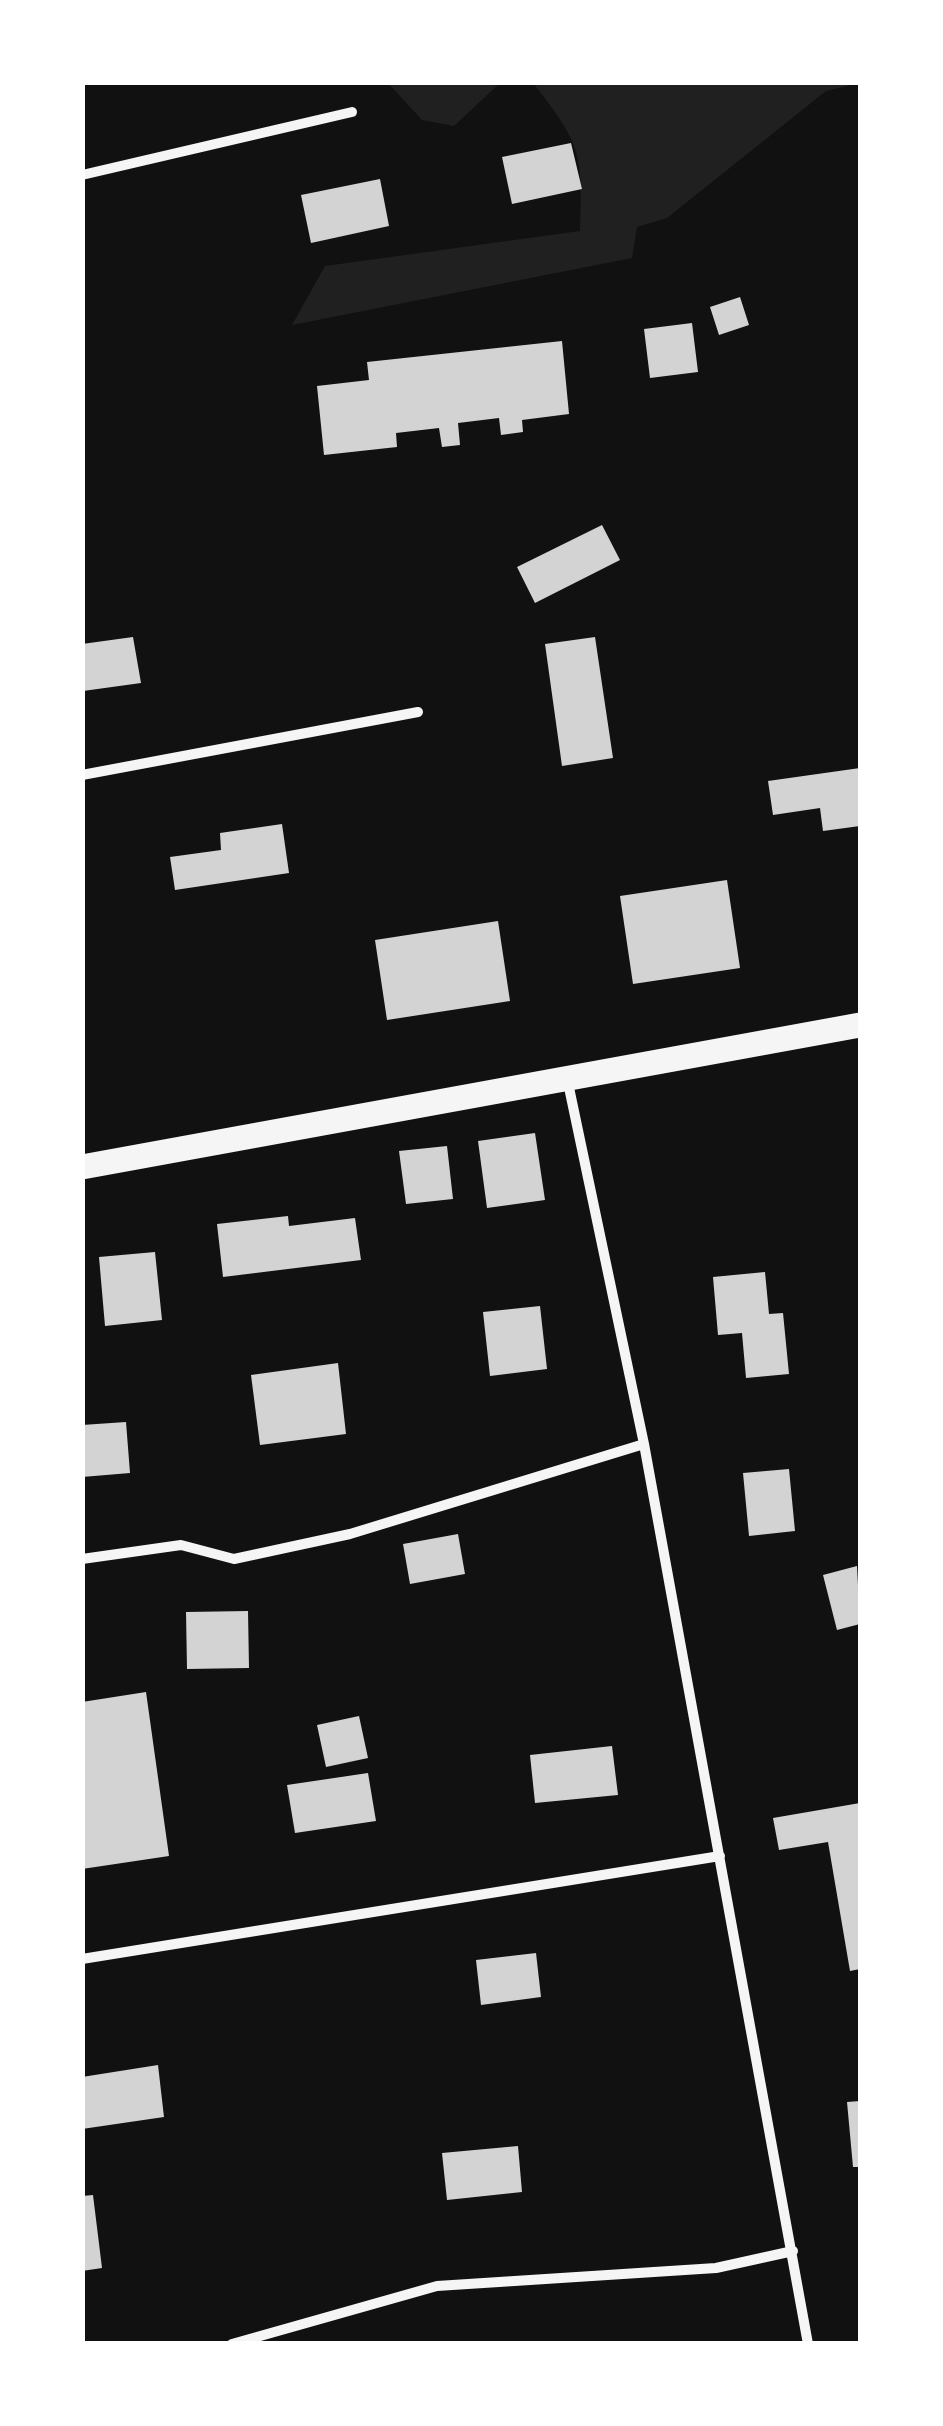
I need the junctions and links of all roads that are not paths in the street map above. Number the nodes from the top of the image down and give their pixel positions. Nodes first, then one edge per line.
1 (352, 112) dead end
2 (82, 174) edge
3 (418, 712) dead end
4 (82, 775) edge
5 (860, 1024) edge
6 (566, 1077) junction
7 (82, 1167) edge
8 (644, 1444) junction
9 (82, 1559) edge
10 (720, 1856) junction
11 (82, 1959) edge
12 (793, 2251) junction
13 (232, 2344) edge
14 (808, 2344) edge

1 - 2 street
3 - 4 street
5 - 6 main road
6 - 7 main road
6 - 8 street
8 - 9 street
8 - 10 street
10 - 11 street
10 - 12 street
12 - 13 street
12 - 14 street

